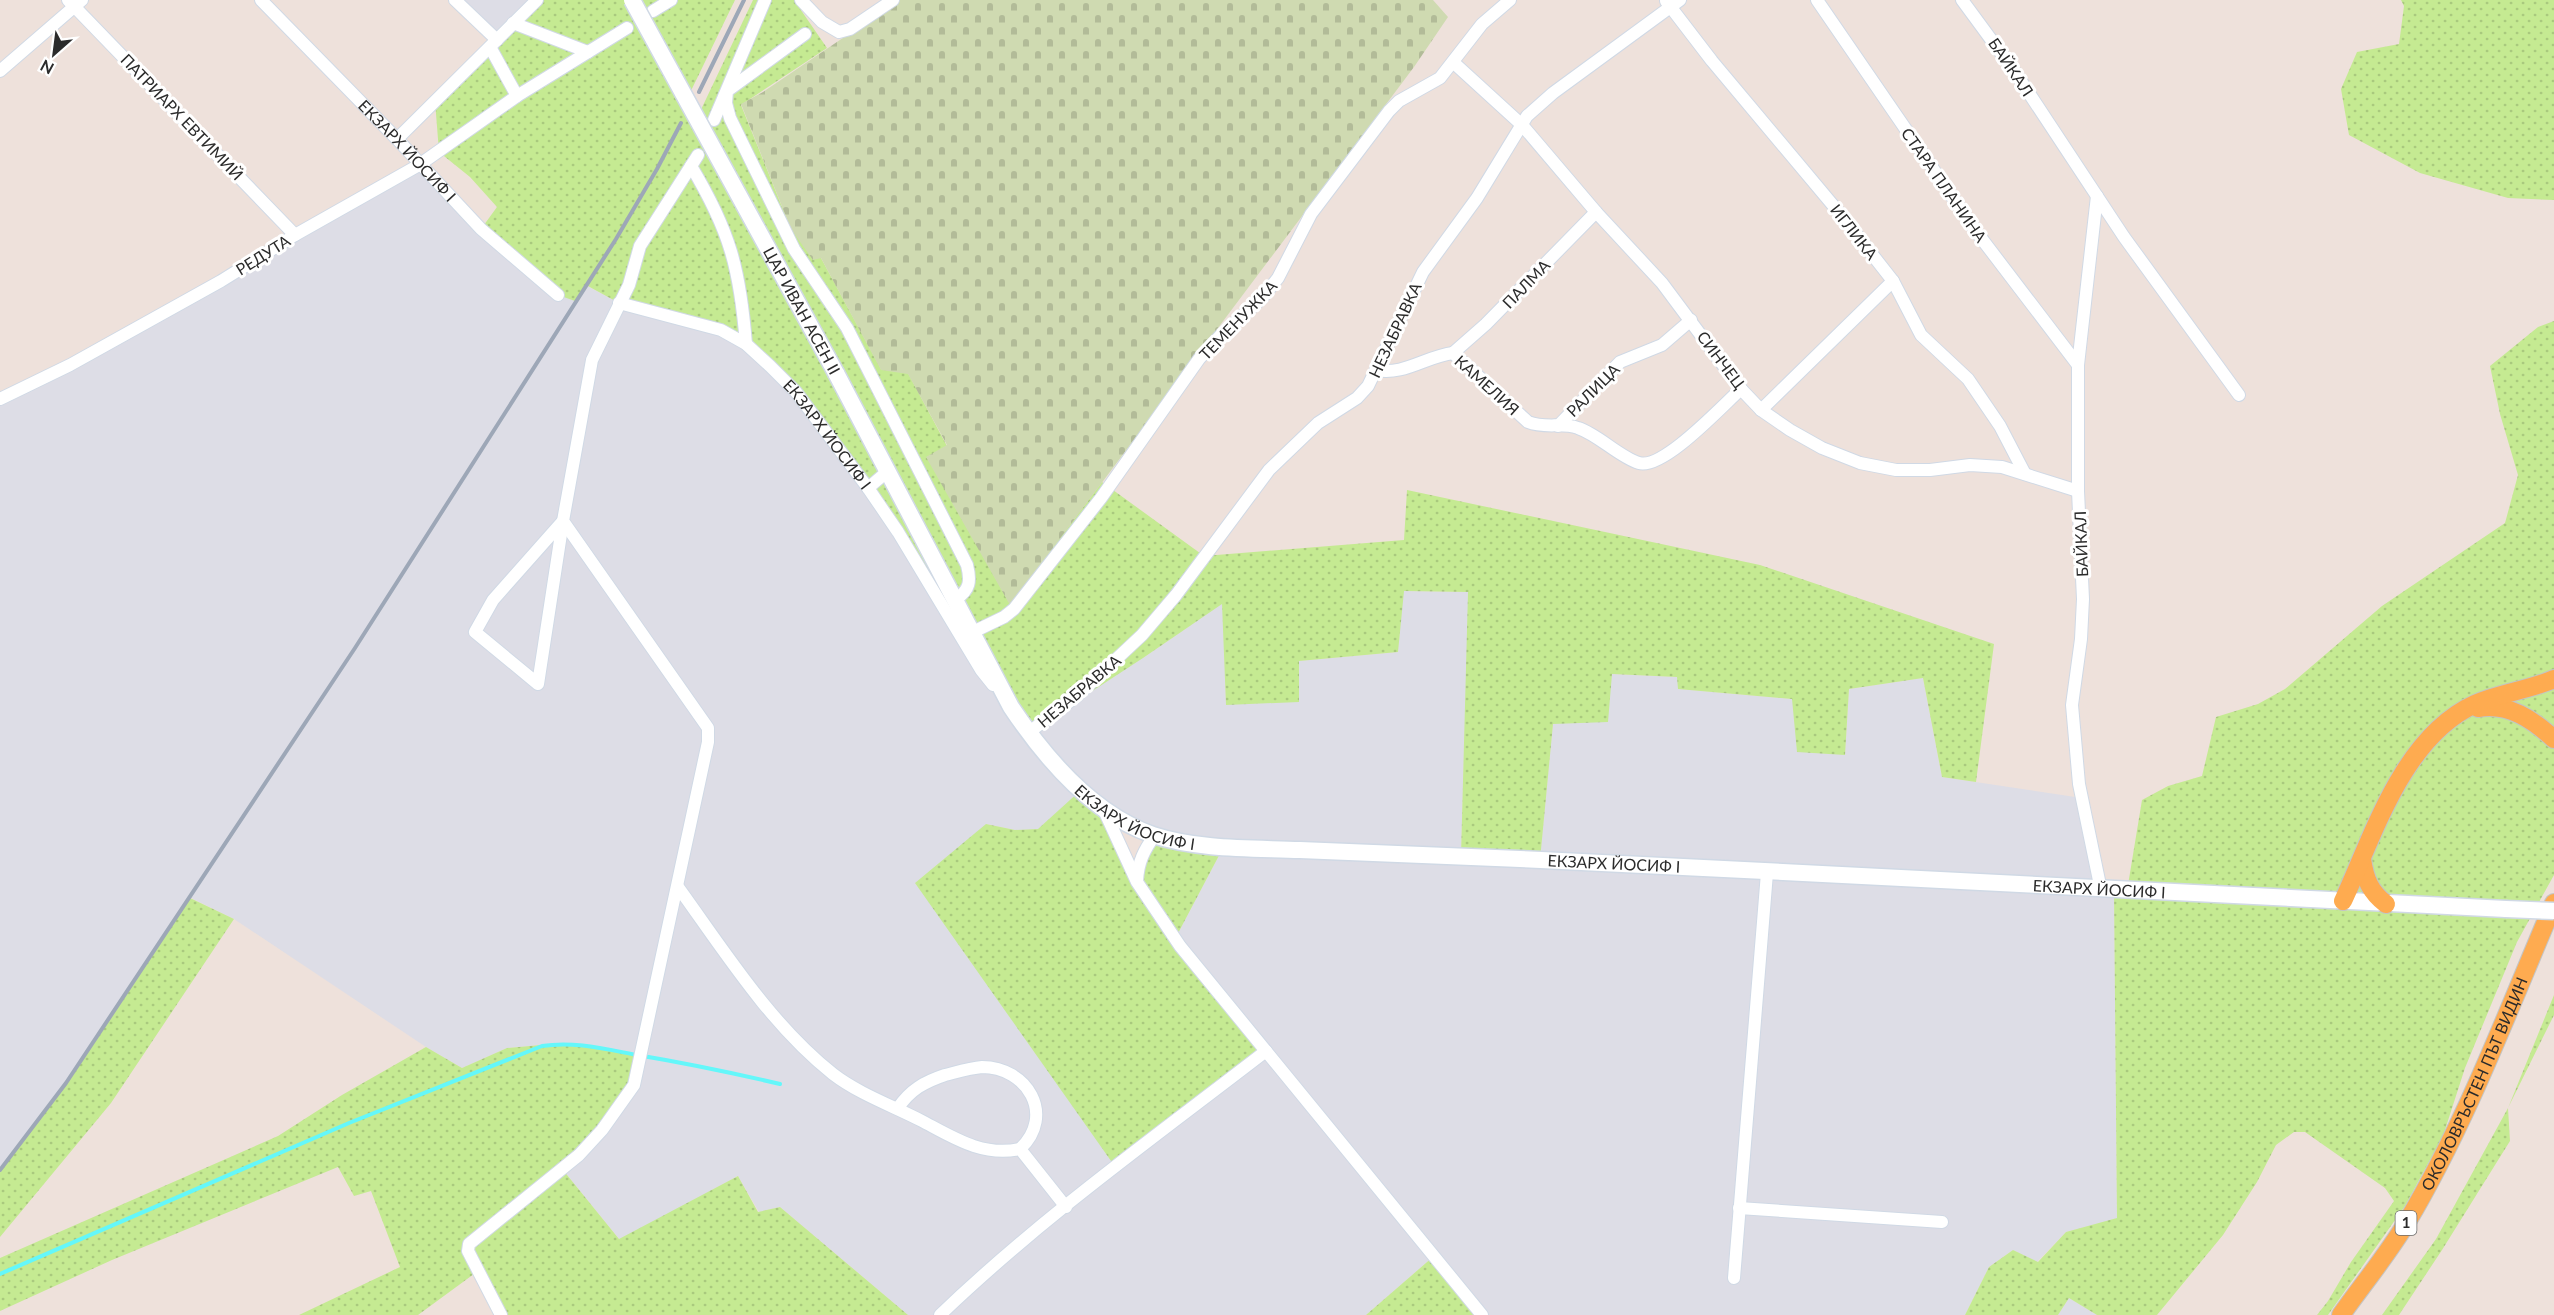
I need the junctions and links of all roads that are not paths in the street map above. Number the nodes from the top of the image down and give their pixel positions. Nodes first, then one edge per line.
1 (261, 0) edge
2 (455, 0) edge
3 (537, 0) edge
4 (632, 0) edge
5 (671, 0) edge
6 (765, 0) edge
7 (801, 0) edge
8 (893, 0) edge
9 (1510, 0) edge
10 (1817, 0) edge
11 (1962, 0) edge
12 (75, 2) edge
13 (1672, 2) edge
14 (653, 11) dead end
15 (513, 23) junction
16 (627, 28) dead end
17 (805, 34) dead end
18 (493, 44) junction
19 (588, 52) junction
20 (1454, 63) junction
21 (0, 72) edge
22 (727, 91) junction
23 (517, 96) junction
24 (714, 120) dead end
25 (1522, 124) junction
26 (397, 139) junction
27 (698, 154) dead end
28 (419, 165) junction
29 (691, 166) junction
30 (2097, 196) junction
31 (1596, 212) junction
32 (295, 235) junction
33 (1893, 281) junction
34 (558, 296) dead end
35 (619, 303) junction
36 (1691, 320) junction
37 (746, 344) junction
38 (1453, 353) junction
39 (2078, 365) junction
40 (1377, 370) junction
41 (1741, 389) junction
42 (3, 394) edge
43 (2239, 395) dead end
44 (1761, 410) junction
45 (1558, 426) junction
46 (888, 471) junction
47 (2025, 474) junction
48 (868, 488) junction
49 (2078, 491) junction
50 (563, 521) junction
51 (956, 599) junction
52 (971, 628) junction
53 (2554, 679) edge
54 (1011, 707) junction
55 (2452, 719) junction
56 (1028, 733) junction
57 (2554, 739) edge
58 (1102, 807) junction
59 (1155, 835) junction
60 (2362, 859) junction
61 (1767, 873) junction
62 (1137, 882) junction
63 (678, 887) junction
64 (2554, 887) edge
65 (2101, 890) junction
66 (2343, 901) junction
67 (2554, 903) edge
68 (2386, 904) junction
69 (2554, 911) edge
70 (2554, 934) edge
71 (2494, 1044) junction
72 (1266, 1051) junction
73 (898, 1108) junction
74 (2459, 1123) junction
75 (1020, 1149) junction
76 (1066, 1207) junction
77 (1739, 1208) junction
78 (1942, 1222) dead end
79 (1734, 1278) dead end
80 (501, 1315) edge
81 (940, 1315) edge
82 (1482, 1315) edge
83 (2342, 1315) edge

1 - 26 street, ЕКЗАРХ ЙОСИФ I
2 - 18 street
3 - 15 street
4 - 46 main road, ЦАР ИВАН АСЕН II, bridge
5 - 14 street
6 - 22 street
7 - 8 street
9 - 20 street, ТЕМЕНУЖКА
10 - 39 street, СТАРА ПЛАНИНА
11 - 30 street, БАЙКАЛ
12 - 21 street
12 - 32 street, ПАТРИАРХ ЕВТИМИЙ
13 - 25 street, НЕЗАБРАВКА
13 - 33 street, ИГЛИКА
15 - 18 street
15 - 19 street
16 - 19 street, РЕДУТА
17 - 22 street
18 - 23 street
18 - 26 street
19 - 23 street, РЕДУТА
20 - 25 street, СИНЧЕЦ
20 - 52 street, ТЕМЕНУЖКА
22 - 24 street
22 - 51 street
23 - 28 street, РЕДУТА
25 - 31 street, СИНЧЕЦ
25 - 40 street, НЕЗАБРАВКА
26 - 28 street, ЕКЗАРХ ЙОСИФ I
27 - 29 street
28 - 32 street, РЕДУТА
28 - 34 street, ЕКЗАРХ ЙОСИФ I
29 - 35 street
29 - 37 street
30 - 39 street, БАЙКАЛ
30 - 43 street, БАЙКАЛ
31 - 36 street, СИНЧЕЦ
31 - 38 street, ПАЛМА
32 - 42 street, РЕДУТА
33 - 44 street
33 - 47 street, ИГЛИКА
35 - 37 street, ЕКЗАРХ ЙОСИФ I
35 - 50 street
36 - 41 street, СИНЧЕЦ
36 - 45 street, РАЛИЦА
37 - 48 street, ЕКЗАРХ ЙОСИФ I
38 - 40 street, КАМЕЛИЯ
38 - 45 street, КАМЕЛИЯ
39 - 49 street, БАЙКАЛ
40 - 56 street, НЕЗАБРАВКА
41 - 44 street, СИНЧЕЦ
41 - 45 street, КАМЕЛИЯ
44 - 47 street, СИНЧЕЦ
46 - 48 street
46 - 51 main road, ЦАР ИВАН АСЕН II
47 - 49 street, СИНЧЕЦ
48 - 54 street, ЕКЗАРХ ЙОСИФ I
49 - 65 street, БАЙКАЛ
50 - 50 street
50 - 63 street
51 - 52 main road, ЦАР ИВАН АСЕН II
52 - 54 main road, ЕКЗАРХ ЙОСИФ I
53 - 55 main road
54 - 56 main road, ЕКЗАРХ ЙОСИФ I
55 - 57 main road
55 - 60 main road
56 - 58 main road, ЕКЗАРХ ЙОСИФ I
58 - 59 main road, ЕКЗАРХ ЙОСИФ I
58 - 62 street
59 - 61 main road, ЕКЗАРХ ЙОСИФ I
59 - 62 street
60 - 66 main road
60 - 68 main road
61 - 65 main road, ЕКЗАРХ ЙОСИФ I
61 - 77 street
62 - 72 street
63 - 73 street
63 - 80 street
64 - 71 main road
65 - 66 main road, ЕКЗАРХ ЙОСИФ I
66 - 68 main road, ЕКЗАРХ ЙОСИФ I
67 - 71 main road, ОКОЛОВРЪСТЕН ПЪТ ВИДИН / 1
68 - 69 main road, ЕКЗАРХ ЙОСИФ I, bridge
70 - 74 main road
71 - 74 main road, ОКОЛОВРЪСТЕН ПЪТ ВИДИН / 1
72 - 76 street
72 - 82 street
73 - 75 street
73 - 75 street
74 - 83 main road, ОКОЛОВРЪСТЕН ПЪТ ВИДИН / 1
75 - 76 street
76 - 81 street
77 - 78 street
77 - 79 street

